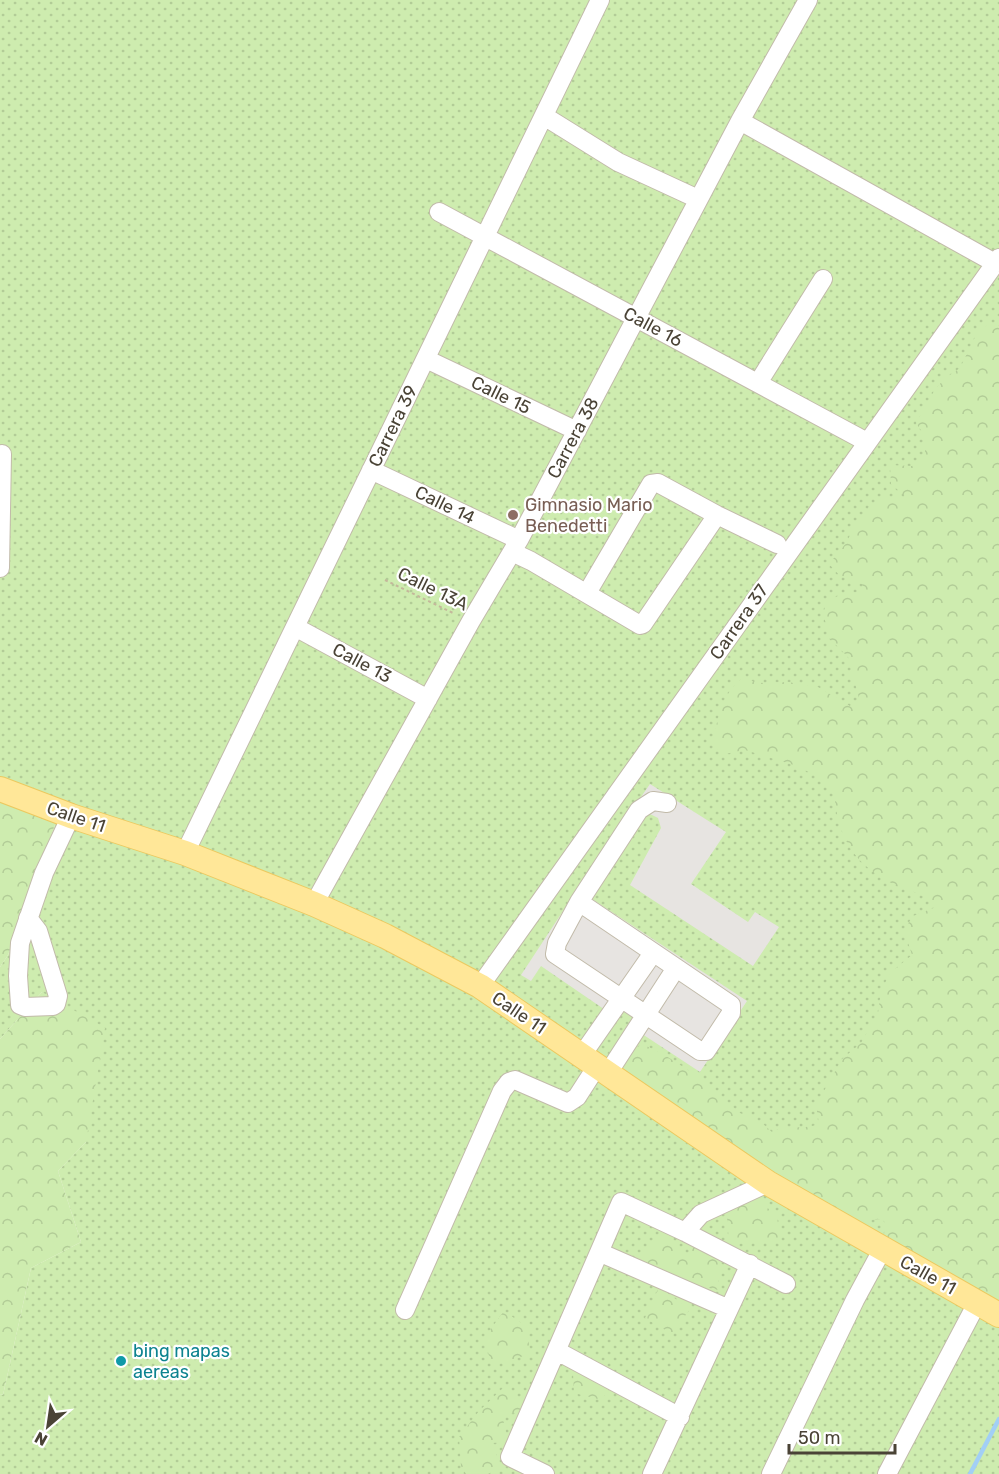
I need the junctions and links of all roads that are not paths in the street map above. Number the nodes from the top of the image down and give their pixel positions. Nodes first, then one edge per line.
1 (600, 0) edge
2 (808, 0) edge
3 (544, 116) junction
4 (740, 121) junction
5 (698, 199) junction
6 (439, 212) dead end
7 (485, 237) junction
8 (997, 261) edge
9 (823, 279) dead end
10 (636, 317) junction
11 (426, 358) junction
12 (758, 383) junction
13 (577, 431) junction
14 (867, 442) junction
15 (2, 454) dead end
16 (372, 470) junction
17 (717, 515) junction
18 (777, 544) dead end
19 (515, 546) junction
20 (0, 568) edge
21 (587, 593) junction
22 (295, 627) junction
23 (428, 699) junction
24 (0, 790) edge
25 (667, 803) dead end
26 (71, 816) junction
27 (185, 853) junction
28 (579, 902) junction
29 (314, 904) junction
30 (28, 918) dead end
31 (653, 953) junction
32 (676, 968) junction
33 (480, 986) junction
34 (621, 998) junction
35 (646, 1014) junction
36 (596, 1065) junction
37 (768, 1183) junction
38 (685, 1232) junction
39 (882, 1250) junction
40 (600, 1253) junction
41 (750, 1264) junction
42 (786, 1284) dead end
43 (978, 1303) junction
44 (729, 1309) junction
45 (405, 1310) dead end
46 (999, 1315) edge
47 (557, 1351) junction
48 (680, 1417) junction
49 (545, 1474) edge
50 (652, 1474) edge
51 (771, 1474) edge
52 (887, 1474) edge

1 - 3 street, Carrera 39
2 - 4 street, Carrera 38
3 - 5 street
3 - 7 street, Carrera 39
4 - 5 street, Carrera 38
4 - 8 street
5 - 10 street, Carrera 38
6 - 7 street, Calle 16
7 - 10 street, Calle 16
7 - 11 street, Carrera 39
8 - 14 street, Carrera 37
9 - 12 street
10 - 12 street, Calle 16
10 - 13 street, Carrera 38
11 - 13 street, Calle 15
11 - 16 street, Carrera 39
12 - 14 street, Calle 16
13 - 19 street, Carrera 38
14 - 33 street, Carrera 37
15 - 20 street
16 - 19 street, Calle 14
16 - 22 street, Carrera 39
17 - 18 street
17 - 21 street, Calle 14
17 - 21 street
19 - 21 street, Calle 14
19 - 23 street, Carrera 38
22 - 23 street, Calle 13
22 - 27 street, Carrera 39
23 - 29 street, Carrera 38
24 - 26 main road, Calle 11
25 - 28 street
26 - 27 main road, Calle 11
26 - 30 street
27 - 29 main road, Calle 11
28 - 31 street
28 - 34 street
29 - 33 main road, Calle 11
31 - 32 street
31 - 34 street
32 - 35 street
32 - 35 street
33 - 36 main road, Calle 11
34 - 35 street
34 - 36 street
35 - 36 street
36 - 37 main road, Calle 11
36 - 45 street
37 - 38 street
37 - 39 main road, Calle 11
38 - 40 street
38 - 41 street
39 - 43 main road, Calle 11
39 - 51 street
40 - 44 street
40 - 47 street
41 - 42 street
41 - 44 street
43 - 46 main road, Calle 11
43 - 52 street
44 - 48 street
47 - 48 street
47 - 49 street
48 - 50 street

